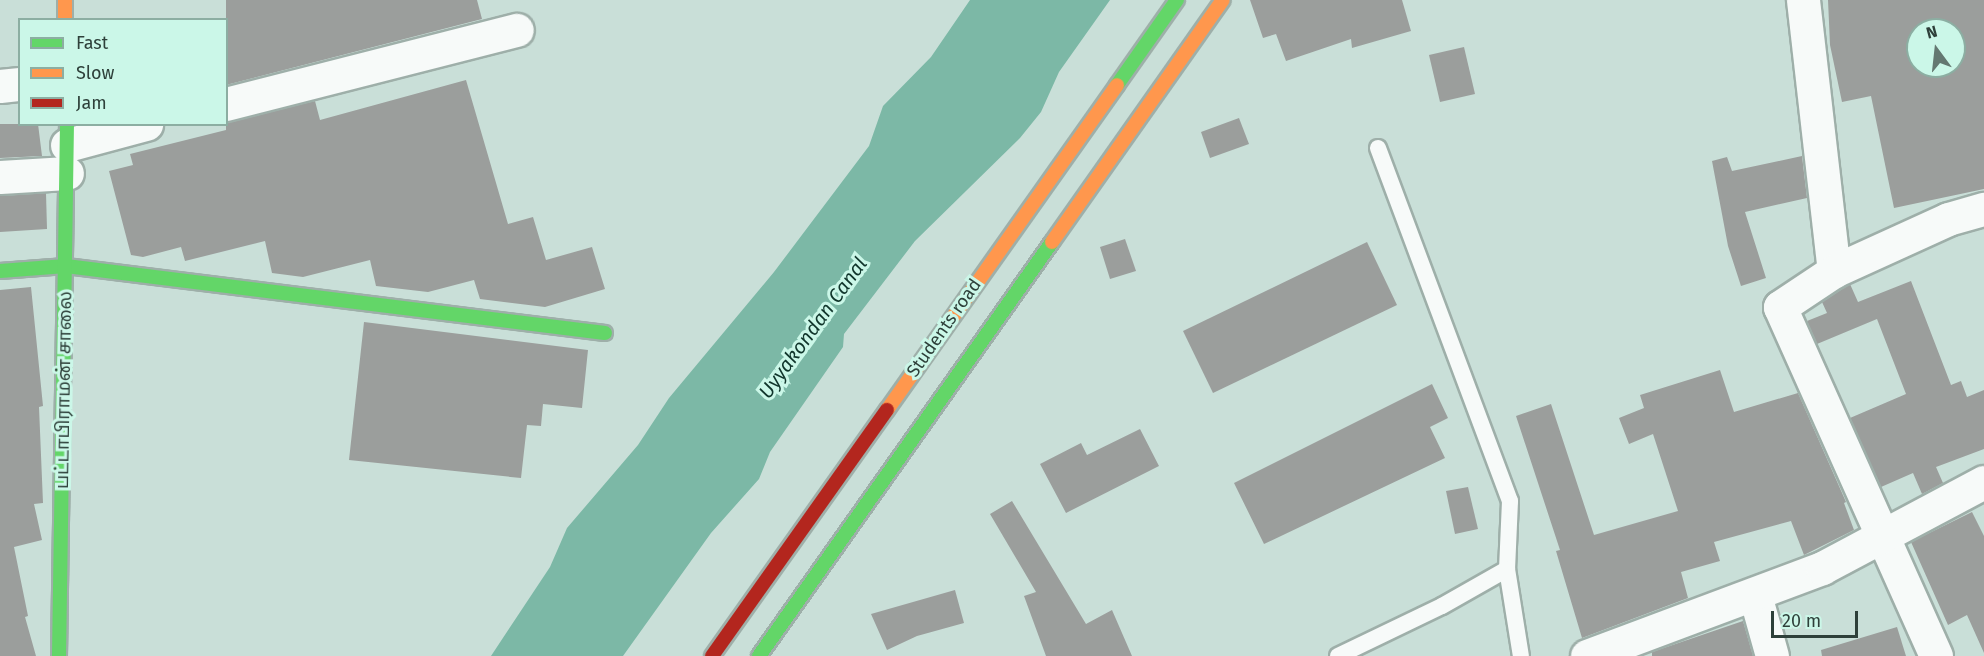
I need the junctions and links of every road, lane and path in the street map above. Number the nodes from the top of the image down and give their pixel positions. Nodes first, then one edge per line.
1 (65, 0) edge
2 (1176, 0) edge
3 (1223, 0) edge
4 (1803, 0) edge
5 (66, 18) edge
6 (517, 30) dead end
7 (18, 84) edge
8 (0, 86) edge
9 (228, 103) edge
10 (139, 126) edge
11 (67, 147) edge
12 (1378, 148) dead end
13 (0, 177) edge
14 (1984, 209) edge
15 (66, 266) junction
16 (0, 271) edge
17 (1834, 271) junction
18 (605, 333) dead end
19 (1984, 482) edge
20 (1882, 537) junction
21 (1507, 569) junction
22 (1755, 595) junction
23 (59, 656) edge
24 (712, 656) edge
25 (759, 656) edge
26 (1338, 656) edge
27 (1521, 656) edge
28 (1587, 656) edge
29 (1772, 656) edge
30 (1936, 656) edge

1 - 5 main road
2 - 24 main road, Students road
3 - 25 main road
4 - 17 street
6 - 9 street
7 - 8 street
10 - 11 street
11 - 13 street
11 - 15 main road, பட்டாபிராமன் சாலை
12 - 21 lane
14 - 17 street
15 - 16 main road
15 - 18 main road
15 - 23 main road, பட்டாபிராமன் சாலை
17 - 20 street
19 - 20 street
20 - 22 street
20 - 30 street
21 - 26 lane
21 - 27 lane
22 - 28 street
22 - 29 street

